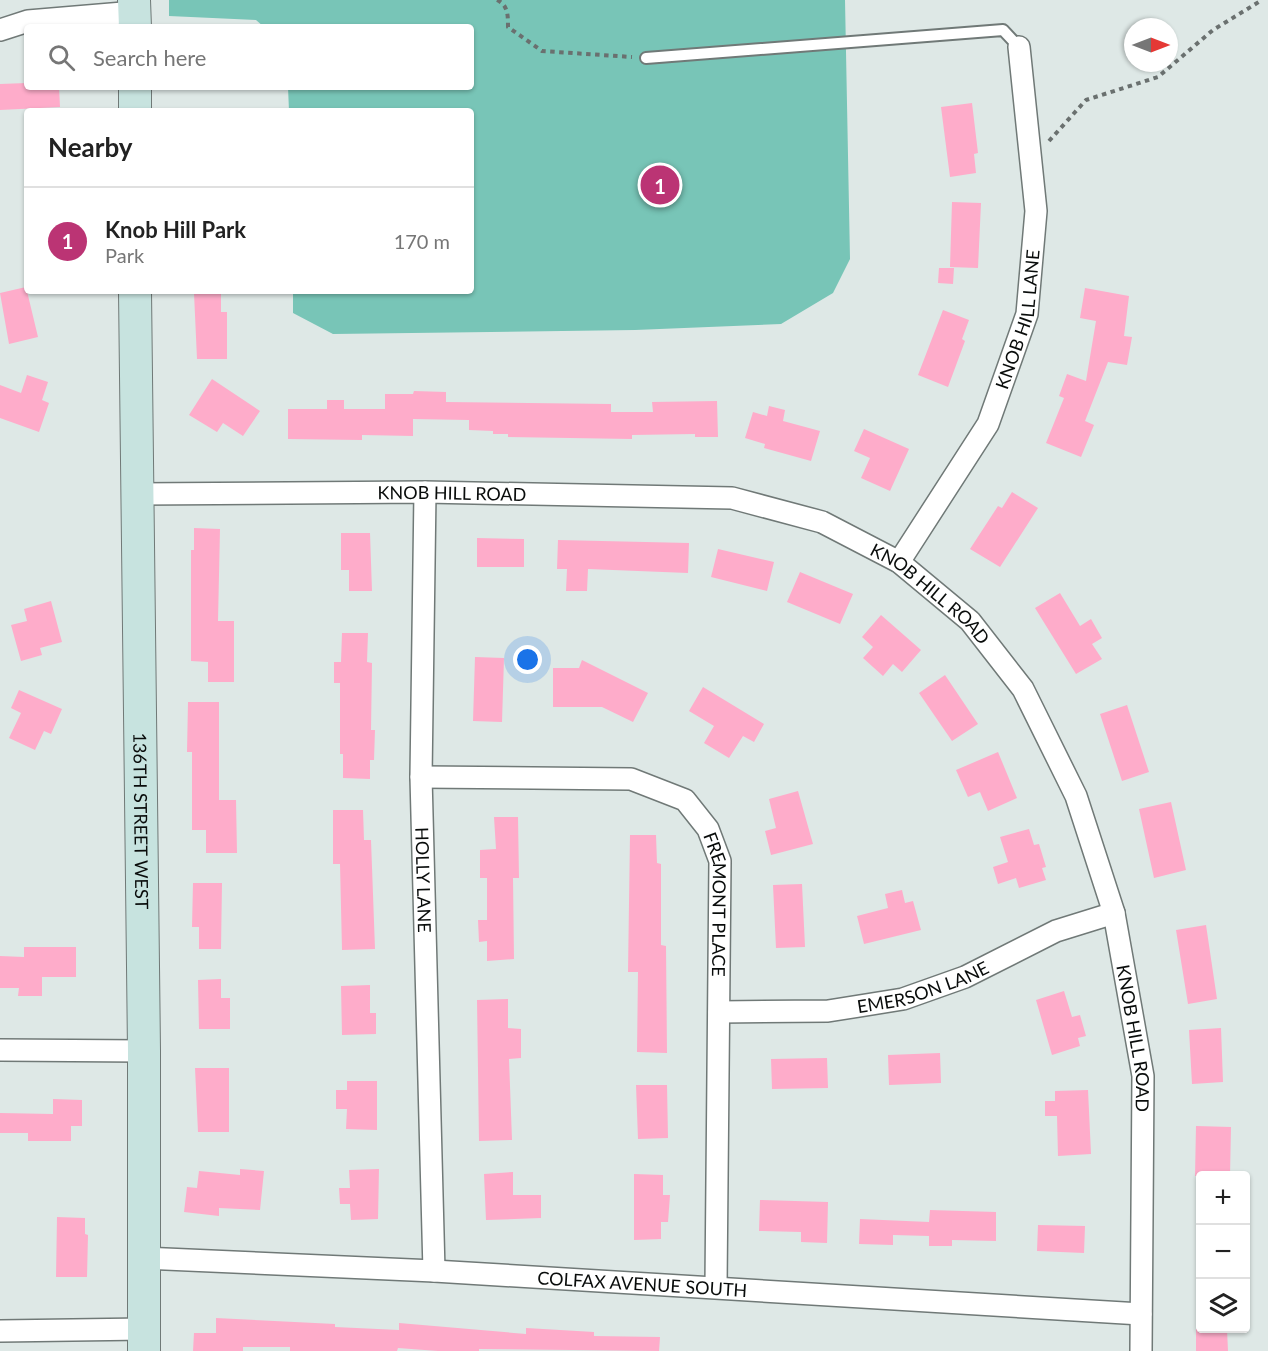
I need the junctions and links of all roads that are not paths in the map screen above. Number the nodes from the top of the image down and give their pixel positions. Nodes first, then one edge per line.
1 (134, 13) edge
2 (0, 30) edge
3 (1019, 47) joint
4 (646, 58) road end
5 (135, 90) edge
6 (135, 108) edge
7 (135, 294) edge
8 (425, 492) junction
9 (137, 494) junction
10 (899, 562) junction
11 (422, 777) junction
12 (1114, 913) junction
13 (719, 1012) junction
14 (0, 1050) edge
15 (144, 1051) junction
16 (143, 1258) junction
17 (434, 1271) junction
18 (716, 1286) junction
19 (1141, 1314) junction
20 (0, 1330) edge
21 (144, 1340) edge
22 (1141, 1351) edge

1 - 2 street
3 - 4 lane
3 - 10 street, KNOB HILL LANE
5 - 6 street
7 - 9 street, 136TH STREET WEST
8 - 9 street, KNOB HILL ROAD
8 - 10 street, KNOB HILL ROAD
8 - 11 street, HOLLY LANE
9 - 15 street, 136TH STREET WEST
10 - 12 street, KNOB HILL ROAD
11 - 13 street, FREMONT PLACE
11 - 17 street, HOLLY LANE
12 - 13 street, EMERSON LANE
12 - 19 street, KNOB HILL ROAD
13 - 18 street, FREMONT PLACE
14 - 15 street
15 - 16 street, 136TH STREET WEST
16 - 17 street, COLFAX AVENUE SOUTH
16 - 21 street, 136TH STREET WEST
17 - 18 street, COLFAX AVENUE SOUTH
18 - 19 street, COLFAX AVENUE SOUTH
19 - 22 street, KNOB HILL ROAD
20 - 21 street

